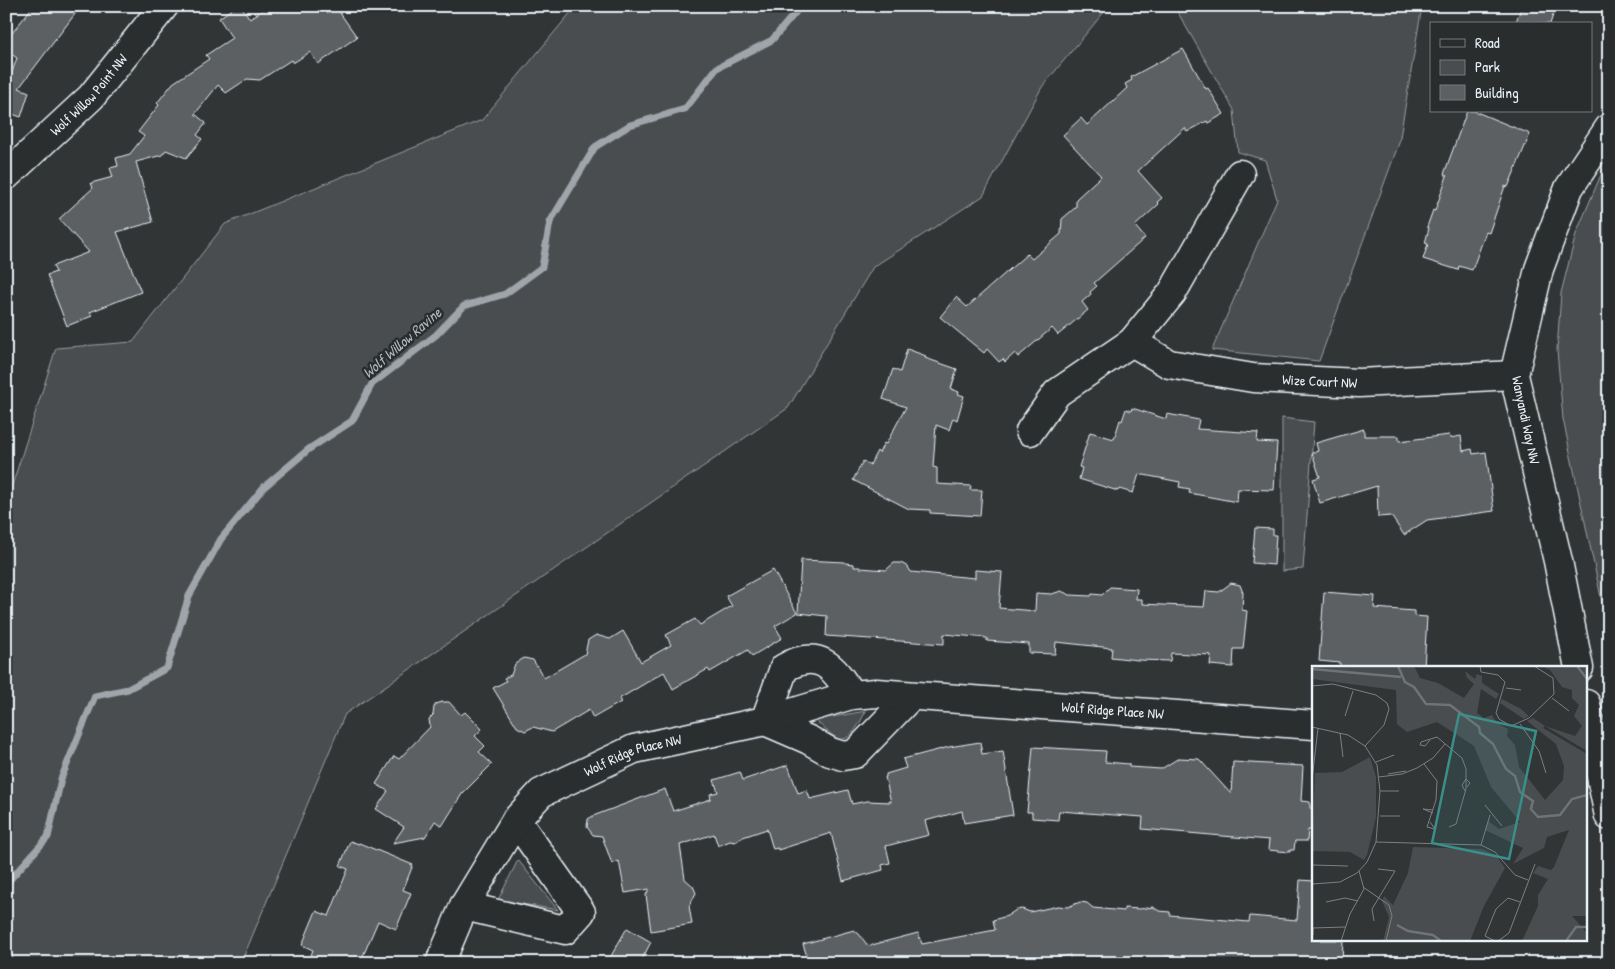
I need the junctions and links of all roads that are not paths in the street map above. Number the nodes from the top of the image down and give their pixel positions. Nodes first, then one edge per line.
1 (164, 6) edge
2 (1609, 128) edge
3 (1240, 174) dead end
4 (6, 176) edge
5 (1132, 342) junction
6 (1514, 375) junction
7 (1030, 432) dead end
8 (1579, 666) edge
9 (851, 695) junction
10 (910, 697) junction
11 (1588, 714) edge
12 (764, 721) junction
13 (1312, 725) edge
14 (1609, 816) edge
15 (516, 820) junction
16 (464, 906) junction
17 (440, 963) edge

1 - 4 street, Wolf Willow Point NW
2 - 6 street, Wanyandi Way NW
3 - 5 street
5 - 6 street, Wize Court NW
5 - 7 street
6 - 8 street, Wanyandi Way NW
9 - 10 street, Wolf Ridge Place NW
9 - 12 street, Wolf Ridge Place NW
9 - 12 street
10 - 12 street
10 - 13 street, Wolf Ridge Place NW
11 - 14 street
12 - 15 street, Wolf Ridge Place NW
15 - 16 street, Wolf Ridge Place NW
15 - 16 street
16 - 17 street, Wolf Ridge Place NW

